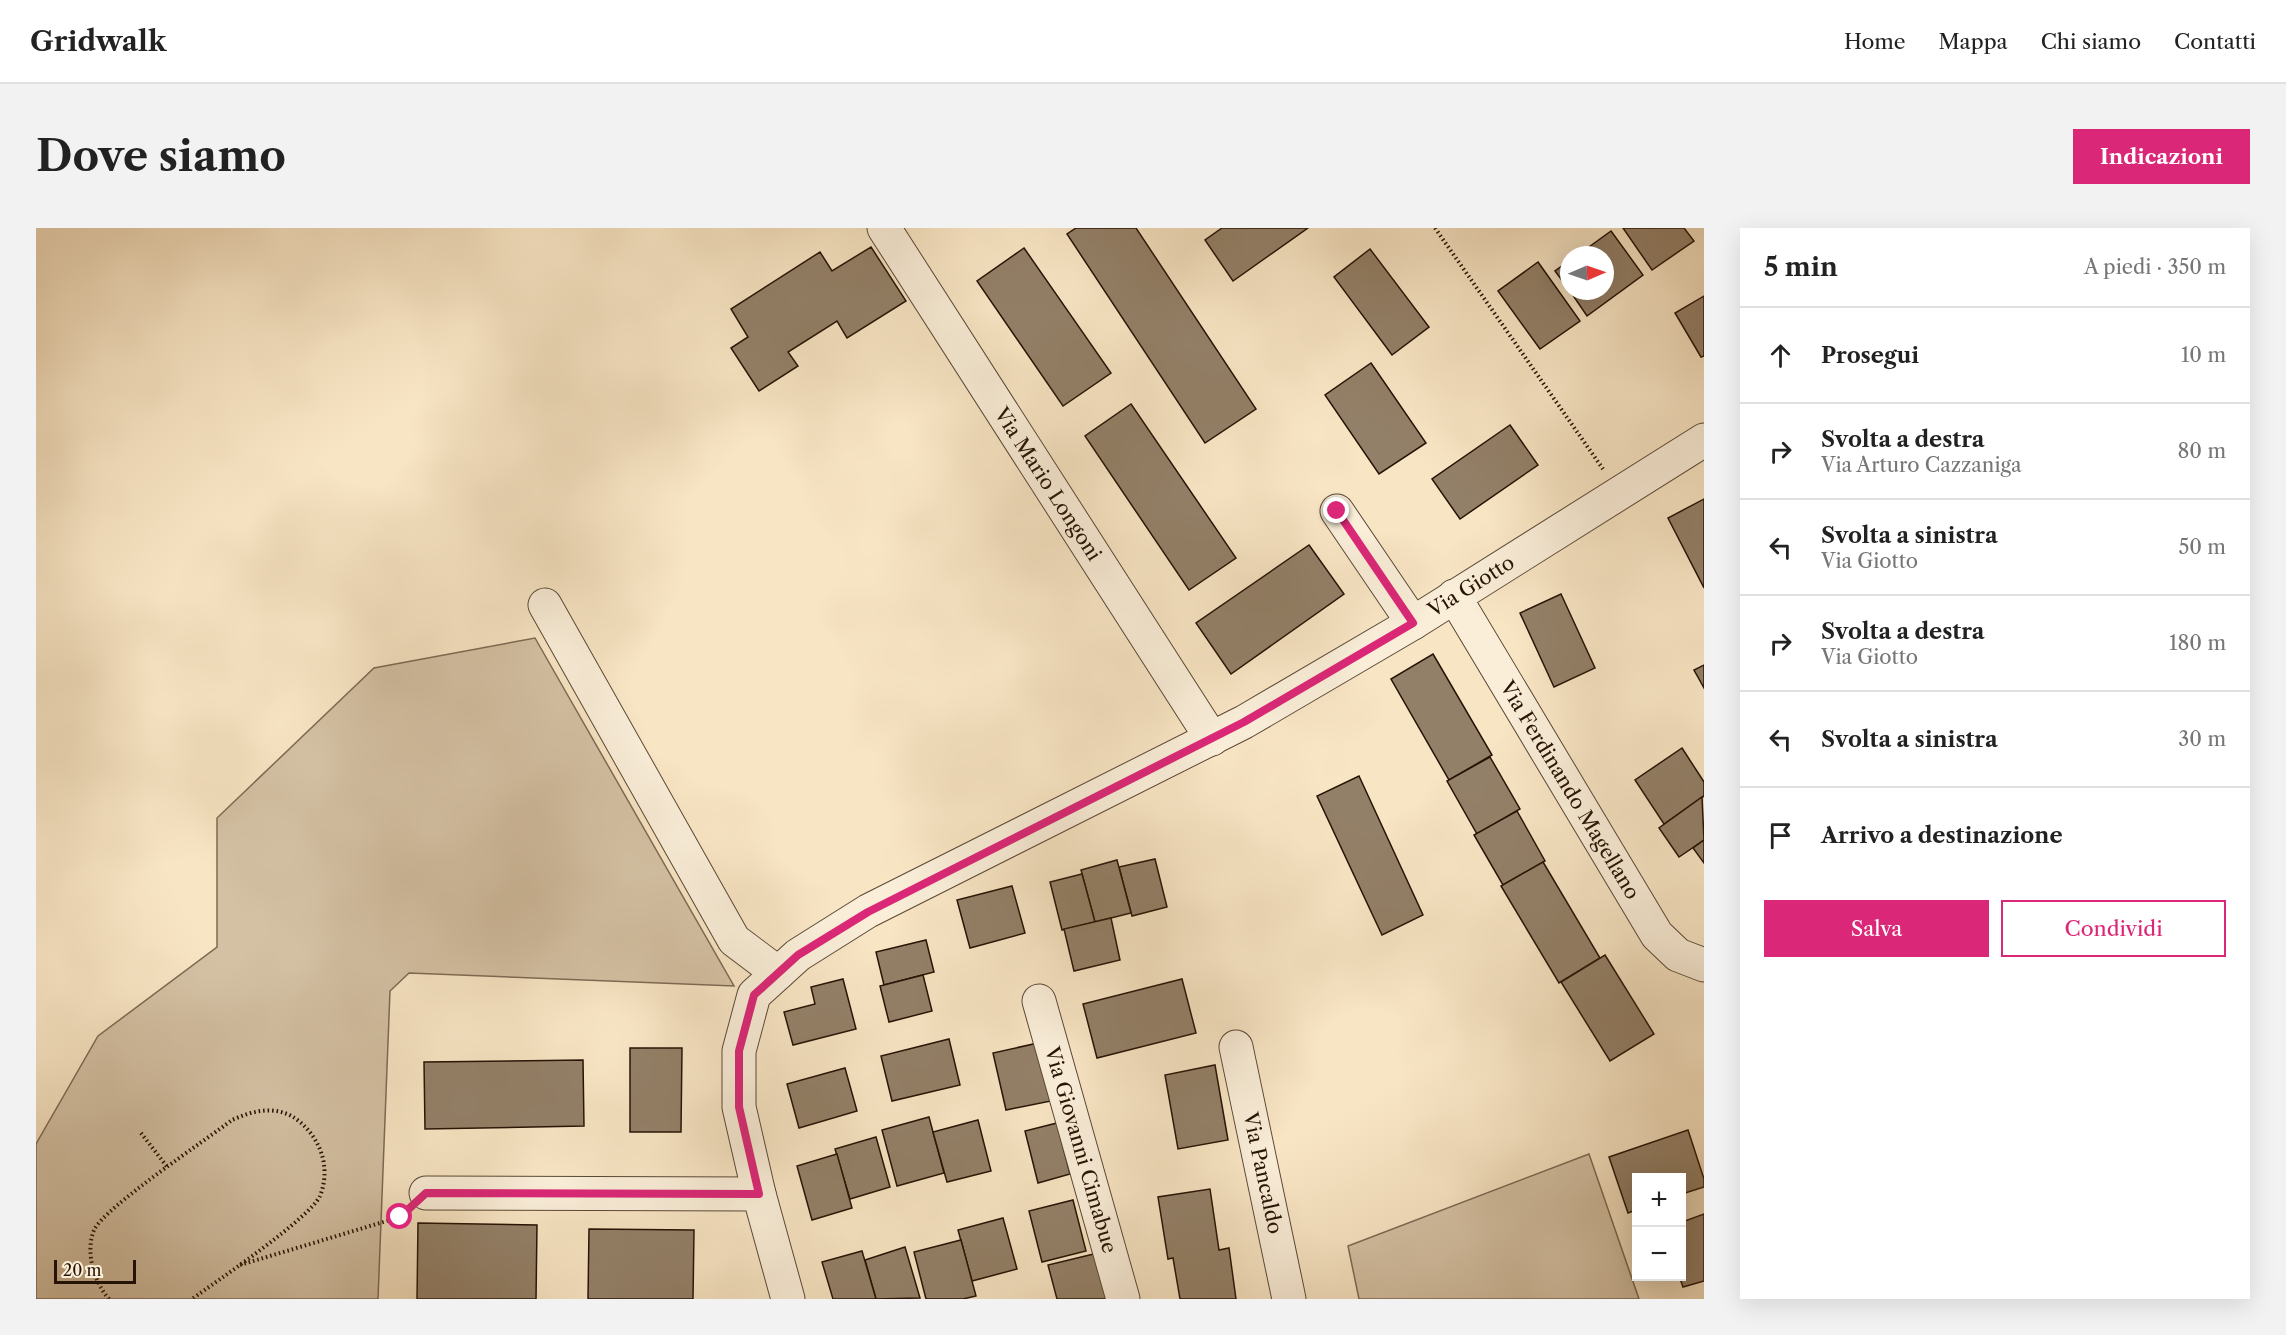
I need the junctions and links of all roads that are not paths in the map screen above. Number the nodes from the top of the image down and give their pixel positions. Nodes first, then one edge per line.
1 (884, 228) edge
2 (1704, 440) edge
3 (1337, 511) dead end
4 (1454, 596) junction
5 (545, 605) dead end
6 (1413, 623) junction
7 (1212, 739) junction
8 (1704, 965) edge
9 (778, 974) junction
10 (1039, 1001) dead end
11 (1236, 1047) dead end
12 (426, 1193) road end
13 (759, 1194) junction
14 (788, 1299) edge
15 (1123, 1299) edge
16 (1289, 1299) edge

1 - 7 street, Via Mario Longoni
2 - 4 street, Via Giotto
3 - 6 street
4 - 6 street, Via Giotto
4 - 8 street, Via Ferdinando Magellano
5 - 9 street
6 - 7 street, Via Giotto
7 - 9 street, Via Giotto
9 - 13 street, Via Giotto
10 - 15 street, Via Giovanni Cimabue
11 - 16 street, Via Pancaldo
12 - 13 street
13 - 14 street, Via Giotto

